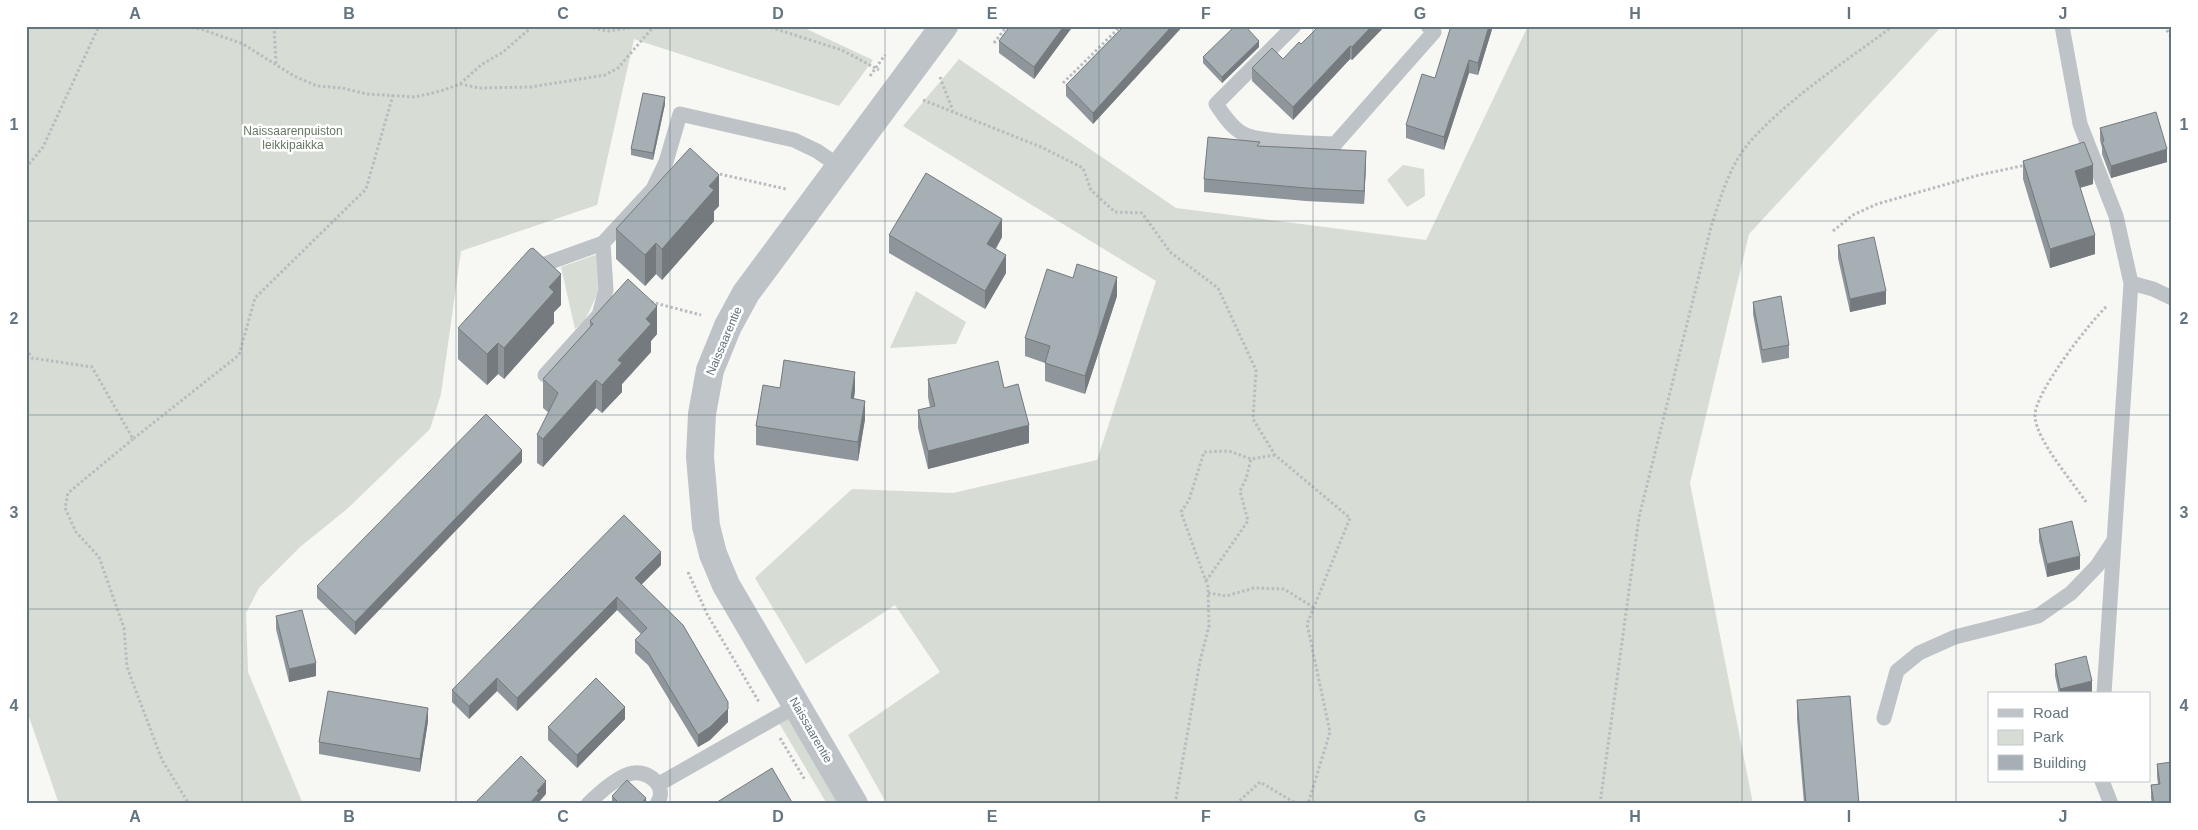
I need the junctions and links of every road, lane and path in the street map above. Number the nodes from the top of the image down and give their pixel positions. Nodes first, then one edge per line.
1 (99, 26) edge
2 (182, 26) edge
3 (274, 26) edge
4 (533, 26) edge
5 (583, 26) edge
6 (642, 26) edge
7 (654, 26) edge
8 (766, 26) edge
9 (944, 26) edge
10 (1007, 26) edge
11 (1121, 26) edge
12 (1294, 26) edge
13 (1428, 26) edge
14 (1893, 26) edge
15 (2062, 26) edge
16 (2164, 26) edge
17 (2172, 38) edge
18 (994, 43) dead end
19 (886, 53) dead end
20 (276, 64) junction
21 (876, 67) junction
22 (936, 68) dead end
23 (865, 82) dead end
24 (1063, 83) dead end
25 (460, 84) junction
26 (393, 95) junction
27 (914, 97) dead end
28 (953, 111) junction
29 (817, 150) junction
30 (2035, 163) edge
31 (839, 166) junction
32 (26, 168) edge
33 (712, 172) edge
34 (786, 189) junction
35 (780, 197) dead end
36 (1833, 231) dead end
37 (603, 243) junction
38 (519, 274) edge
39 (2131, 283) junction
40 (606, 290) junction
41 (2172, 298) edge
42 (705, 307) dead end
43 (701, 315) junction
44 (698, 323) dead end
45 (26, 349) edge
46 (545, 375) edge
47 (133, 439) junction
48 (1275, 455) junction
49 (1252, 459) junction
50 (2086, 502) dead end
51 (2113, 540) junction
52 (688, 571) dead end
53 (1206, 581) junction
54 (1208, 593) junction
55 (1314, 607) junction
56 (2104, 692) edge
57 (796, 706) junction
58 (1884, 718) dead end
59 (770, 720) junction
60 (2102, 782) edge
61 (659, 784) junction
62 (810, 787) dead end
63 (189, 804) edge
64 (588, 804) edge
65 (657, 804) edge
66 (854, 804) edge
67 (1175, 804) edge
68 (1236, 804) edge
69 (1297, 804) edge
70 (1308, 804) edge
71 (1600, 804) edge
72 (2111, 804) edge

1 - 32 path
2 - 20 path
3 - 20 path
4 - 25 path
5 - 6 path
7 - 25 path
8 - 21 path
9 - 31 street, Naissaarentie
10 - 18 path
11 - 24 path
12 - 13 lane
14 - 71 path
15 - 39 lane
16 - 17 path
19 - 21 path
20 - 26 path
21 - 23 path
22 - 28 path
25 - 26 path
26 - 47 path
27 - 28 path
28 - 48 path
29 - 31 lane
29 - 34 path
29 - 37 lane
30 - 36 path
31 - 57 street, Naissaarentie
33 - 34 path
34 - 35 path
37 - 38 lane
37 - 40 lane
39 - 41 lane
39 - 50 path
39 - 51 lane
40 - 43 path
40 - 46 lane
42 - 43 path
43 - 44 path
45 - 47 path
47 - 63 path
48 - 49 path
48 - 55 path
49 - 53 path
49 - 53 path
51 - 56 lane
51 - 58 lane
52 - 59 path
53 - 54 path
54 - 55 path
54 - 67 path
55 - 70 path
57 - 59 lane
57 - 66 street, Naissaarentie
59 - 61 lane
59 - 62 path
60 - 72 lane
61 - 64 lane
61 - 65 lane
68 - 69 path

